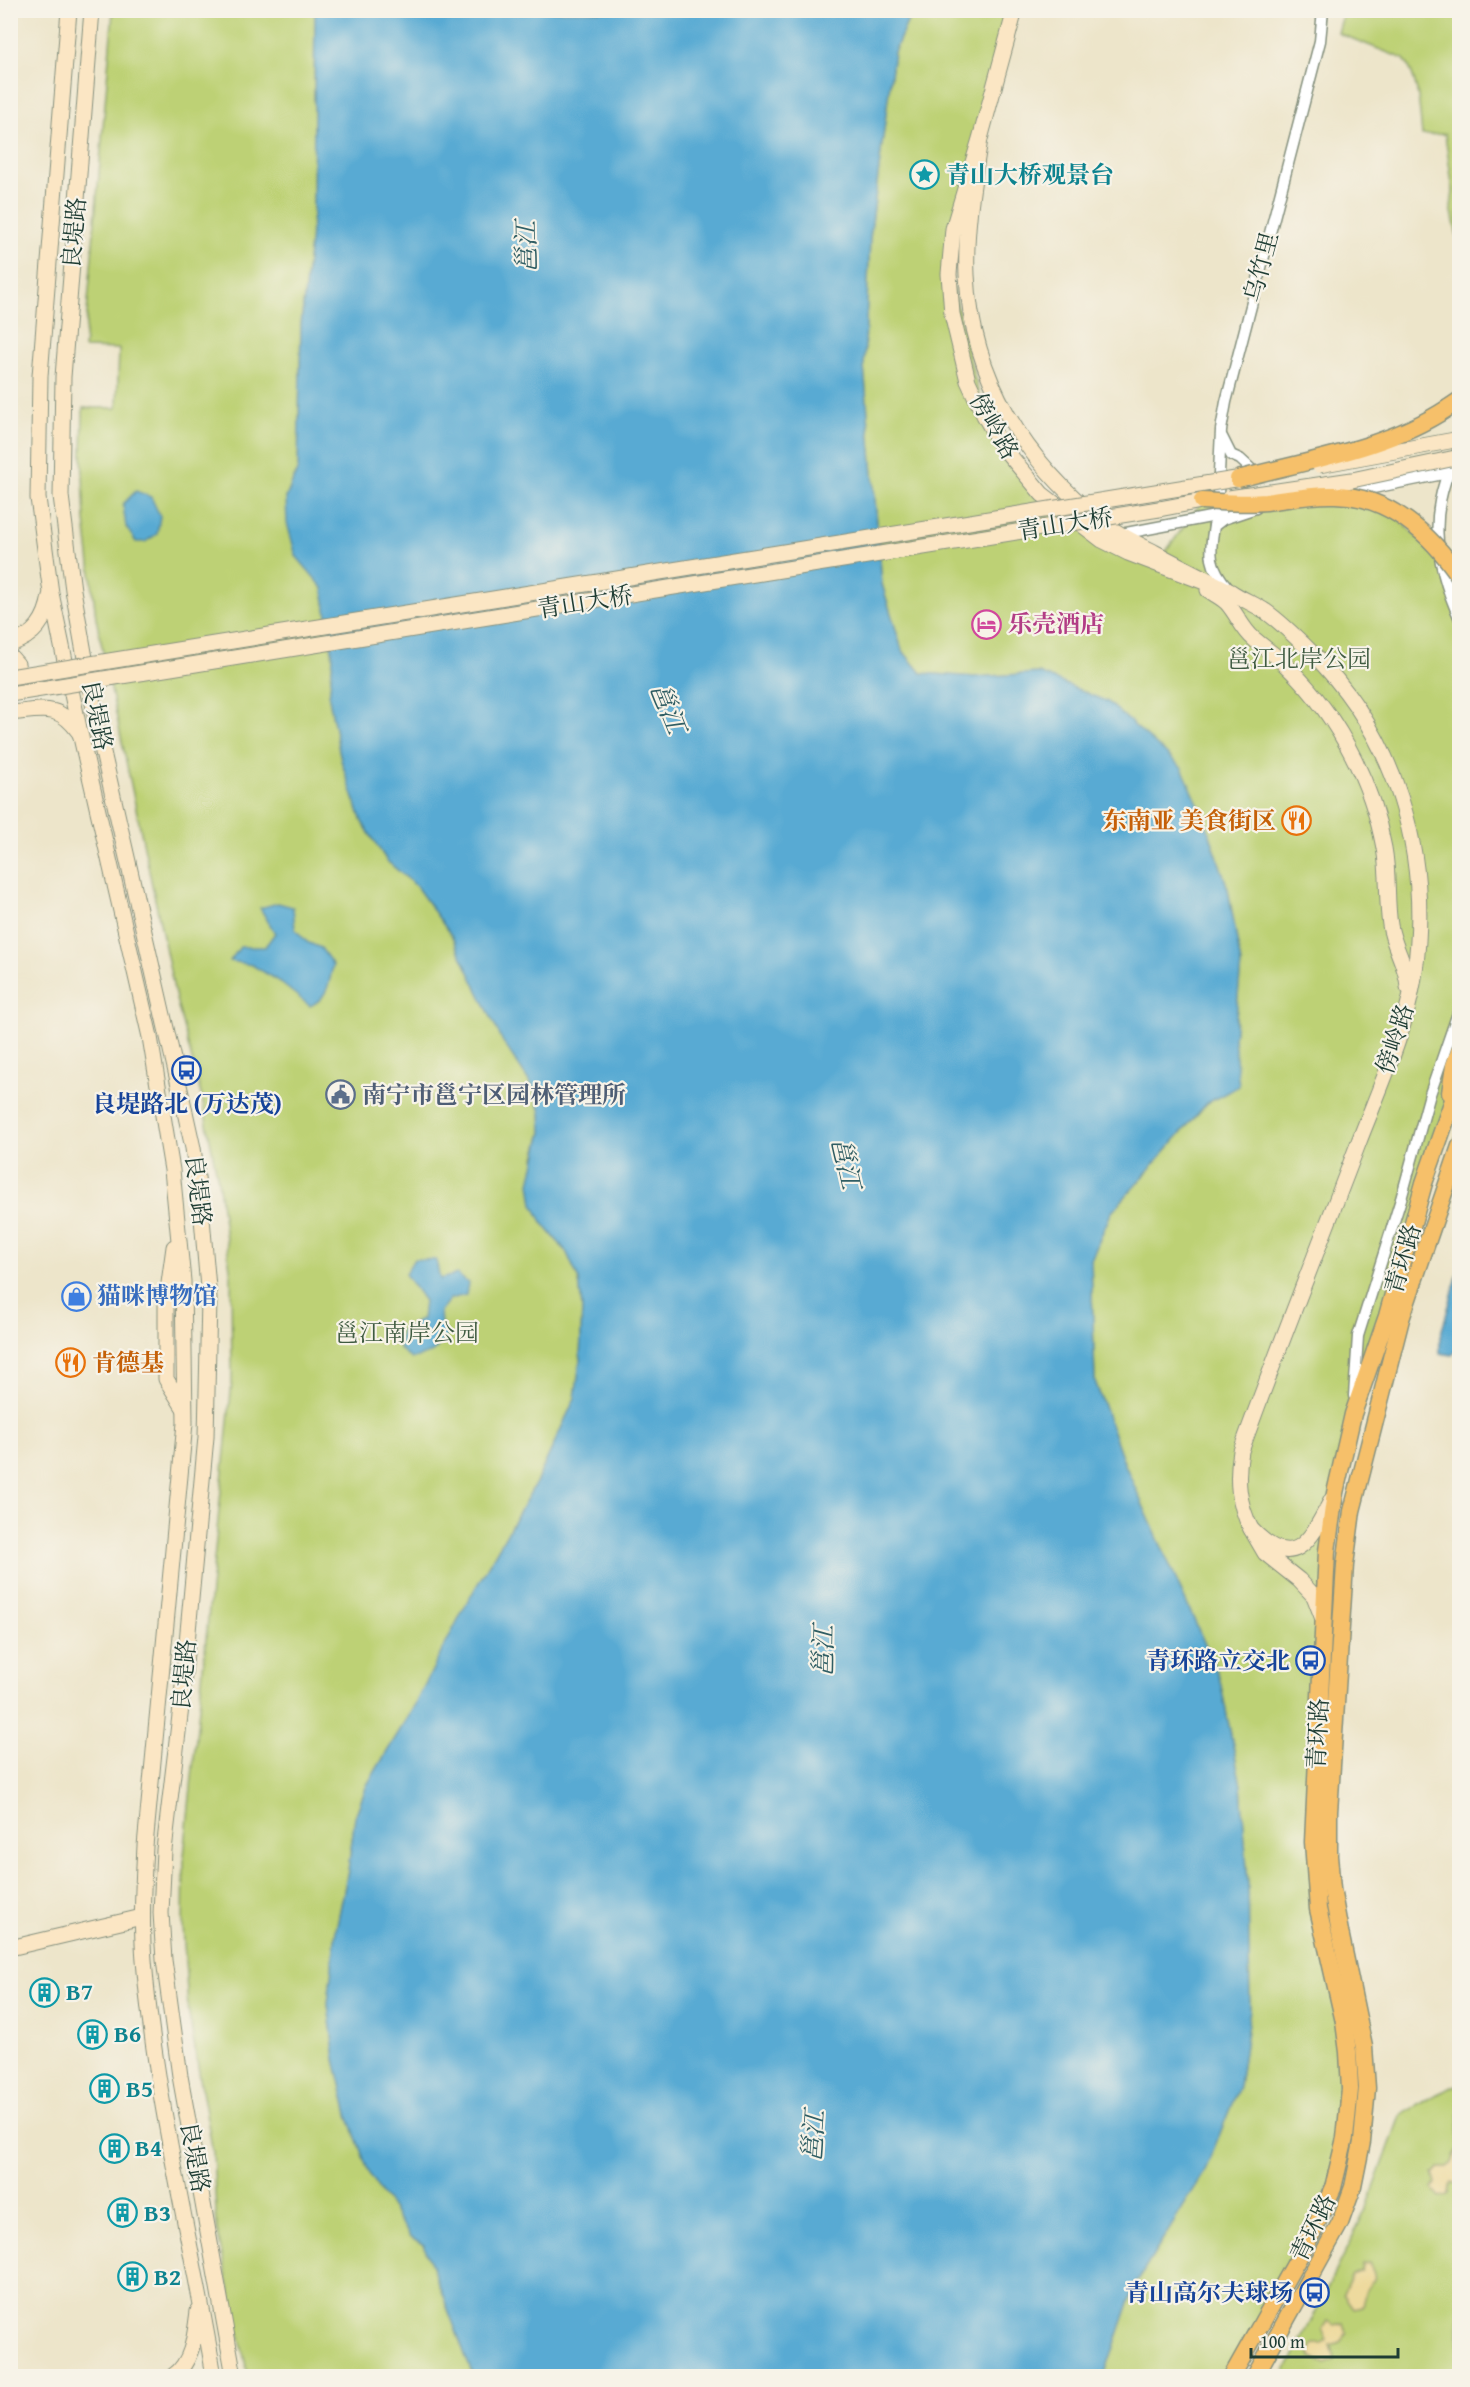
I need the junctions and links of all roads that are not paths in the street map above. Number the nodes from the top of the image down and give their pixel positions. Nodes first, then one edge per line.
1 (69, 10) edge
2 (92, 10) edge
3 (1015, 10) edge
4 (1323, 10) edge
5 (980, 139) junction
6 (1454, 404) edge
7 (1221, 430) junction
8 (1460, 433) edge
9 (1460, 439) edge
10 (1460, 448) edge
11 (1460, 457) edge
12 (1448, 473) junction
13 (1246, 475) junction
14 (1218, 476) junction
15 (1076, 499) junction
16 (1202, 501) junction
17 (1215, 521) junction
18 (1121, 534) junction
19 (1157, 564) junction
20 (1460, 577) edge
21 (1231, 592) junction
22 (51, 593) junction
23 (1460, 619) edge
24 (10, 645) edge
25 (10, 656) edge
26 (10, 677) edge
27 (10, 694) edge
28 (10, 709) edge
29 (10, 713) edge
30 (80, 733) junction
31 (115, 798) junction
32 (95, 803) junction
33 (1408, 999) junction
34 (1460, 1007) edge
35 (1460, 1049) edge
36 (1460, 1080) edge
37 (1446, 1121) junction
38 (1460, 1146) edge
39 (1353, 1414) junction
40 (1335, 1494) junction
41 (1251, 1529) junction
42 (1324, 1623) junction
43 (142, 1917) junction
44 (10, 1948) edge
45 (220, 2290) junction
46 (201, 2294) junction
47 (173, 2376) edge
48 (214, 2376) edge
49 (234, 2376) edge
50 (1232, 2376) edge
51 (1255, 2376) edge

1 - 22 main road, 良堤路
2 - 31 main road, 良堤路
3 - 5 main road, 傍岭路
4 - 7 street, 乌竹里
5 - 15 main road, 傍岭路
5 - 19 main road, 傍岭路
6 - 13 main road, bridge
7 - 13 street
7 - 14 street, 乌竹里
8 - 13 street
9 - 13 main road, 青山大桥, bridge
10 - 12 street
11 - 16 main road, 青山大桥, bridge
12 - 17 street
12 - 23 street
13 - 14 street
13 - 26 main road, 青山大桥, bridge
14 - 15 street
14 - 17 street, 乌竹里
15 - 18 main road, 傍岭路
16 - 20 main road, bridge
16 - 27 main road, 青山大桥, bridge
17 - 18 street
17 - 21 street, 乌竹里
18 - 21 main road, 傍岭路
19 - 21 main road, 傍岭路
19 - 33 main road
21 - 33 main road, 傍岭路
22 - 24 main road
22 - 30 main road, 良堤路
25 - 28 main road
29 - 30 main road
30 - 32 main road, 良堤路
31 - 32 main road
31 - 45 main road, 良堤路
32 - 43 main road, 良堤路
33 - 41 main road, 傍岭路
34 - 39 street
35 - 37 main road
36 - 37 main road, 青环路
37 - 39 main road, 青环路
38 - 51 main road, 青环路
39 - 40 main road, 青环路
40 - 41 main road
40 - 42 main road, 青环路
41 - 42 main road, 傍岭路
42 - 50 main road, 青环路
43 - 44 main road
43 - 46 main road, 良堤路
45 - 46 main road
45 - 49 main road, 良堤路
46 - 47 main road
46 - 48 main road, 良堤路

